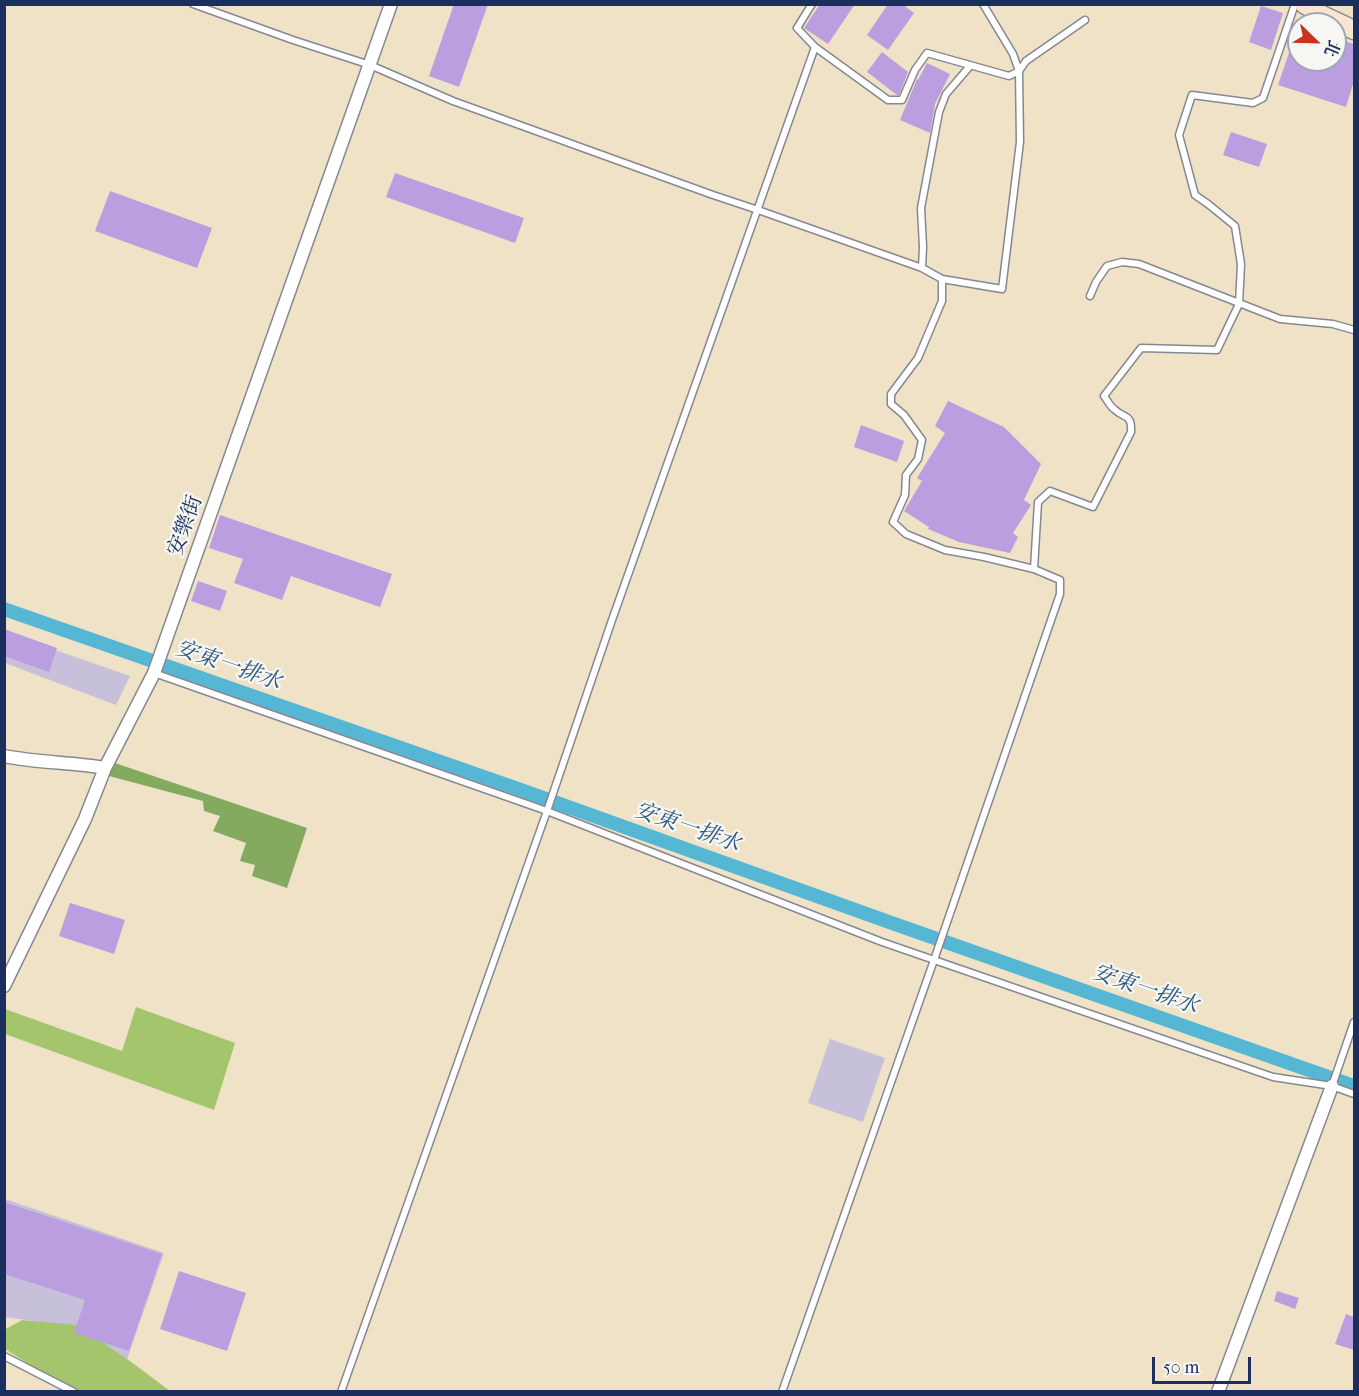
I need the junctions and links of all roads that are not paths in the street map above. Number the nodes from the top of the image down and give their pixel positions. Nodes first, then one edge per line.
1 (193, 4) edge
2 (391, 4) edge
3 (812, 4) edge
4 (983, 4) edge
5 (1295, 4) edge
6 (1304, 4) edge
7 (1085, 20) dead end
8 (1354, 30) edge
9 (815, 46) junction
10 (370, 65) junction
11 (970, 66) junction
12 (1019, 71) junction
13 (758, 210) junction
14 (922, 268) junction
15 (942, 279) junction
16 (1090, 296) dead end
17 (1239, 304) junction
18 (1354, 330) edge
19 (1034, 569) junction
20 (154, 673) junction
21 (4, 756) edge
22 (105, 768) junction
23 (547, 811) junction
24 (934, 960) junction
25 (4, 987) edge
26 (1354, 1022) edge
27 (1332, 1086) junction
28 (1354, 1094) edge
29 (4, 1356) edge
30 (74, 1392) edge
31 (341, 1392) edge
32 (782, 1392) edge
33 (1218, 1392) edge

1 - 10 lane
2 - 10 street, 安樂街
3 - 9 lane
4 - 12 lane
5 - 17 lane
6 - 8 street
7 - 12 lane
9 - 11 lane
9 - 13 lane
10 - 13 lane
10 - 20 street, 安樂街
11 - 12 lane
11 - 14 lane
12 - 15 lane
13 - 14 lane
13 - 23 lane
14 - 15 lane
15 - 19 lane
16 - 17 lane
17 - 18 lane
17 - 19 lane
19 - 24 lane
20 - 22 street, 安樂街
20 - 23 lane
21 - 22 street
22 - 25 street, 安樂街
23 - 24 lane
23 - 31 lane
24 - 27 lane
24 - 32 lane
26 - 27 lane
27 - 28 lane
27 - 33 street
29 - 30 lane

